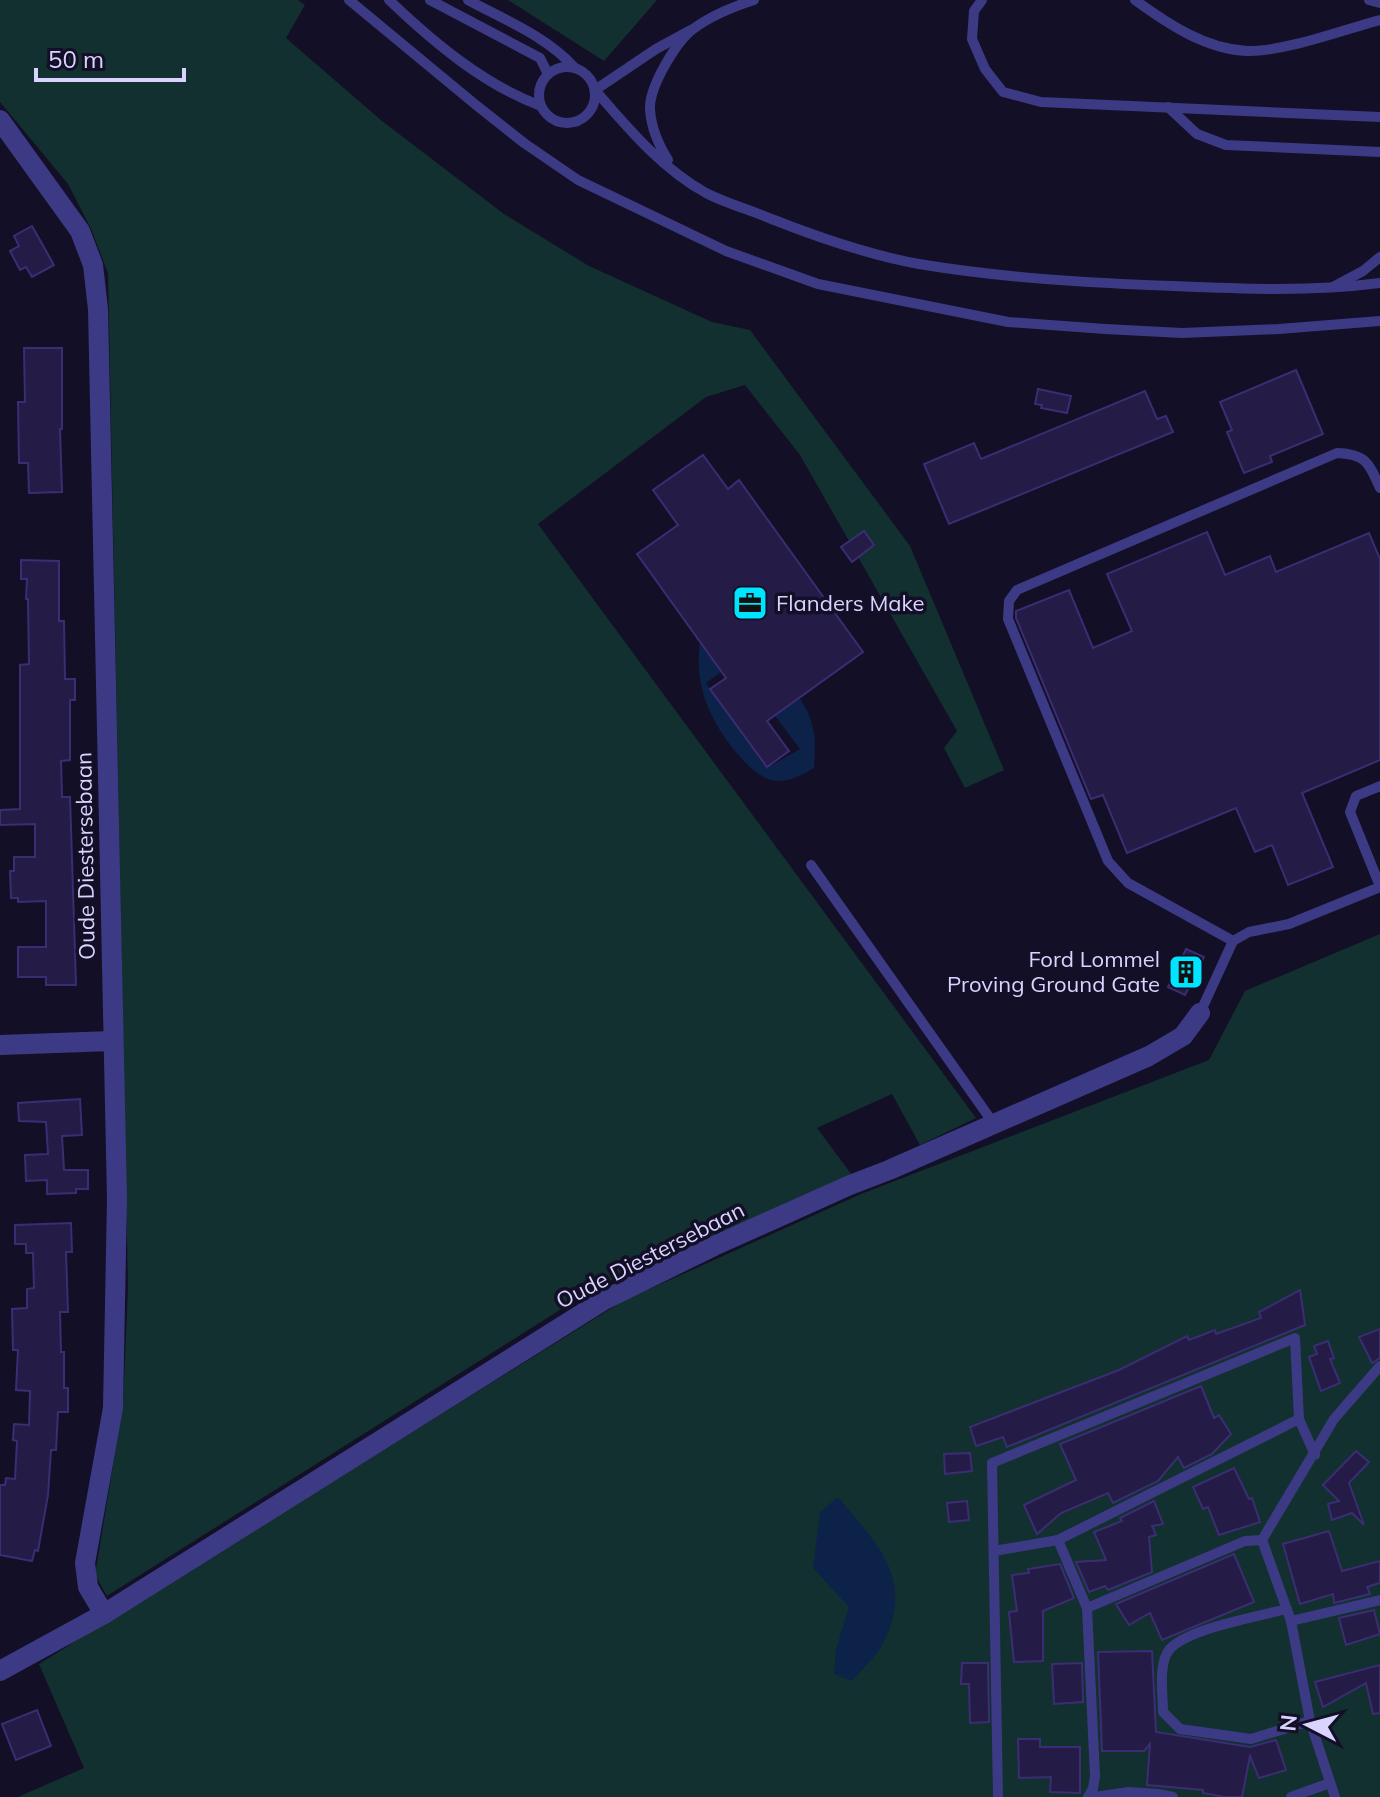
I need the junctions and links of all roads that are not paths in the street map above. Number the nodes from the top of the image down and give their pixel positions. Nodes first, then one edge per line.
1 (349, 0) edge
2 (389, 0) edge
3 (430, 0) edge
4 (468, 0) edge
5 (754, 0) edge
6 (982, 0) edge
7 (1135, 0) edge
8 (1369, 0) edge
9 (1380, 3) edge
10 (721, 6) edge
11 (1380, 20) edge
12 (691, 30) junction
13 (575, 68) junction
14 (548, 74) junction
15 (595, 90) junction
16 (541, 106) junction
17 (1168, 107) junction
18 (1380, 117) edge
19 (0, 120) edge
20 (1380, 152) edge
21 (676, 172) junction
22 (1380, 257) edge
23 (1380, 283) edge
24 (1328, 290) junction
25 (1380, 321) edge
26 (1380, 488) edge
27 (1380, 786) edge
28 (811, 865) dead end
29 (1380, 886) edge
30 (1233, 941) junction
31 (1200, 1013) joint
32 (112, 1041) junction
33 (0, 1045) edge
34 (994, 1124) junction
35 (1380, 1366) edge
36 (1299, 1419) junction
37 (1315, 1455) junction
38 (1058, 1540) junction
39 (1262, 1540) junction
40 (994, 1551) junction
41 (1380, 1600) edge
42 (1087, 1608) junction
43 (1287, 1609) junction
44 (104, 1614) junction
45 (1291, 1621) junction
46 (0, 1671) edge
47 (1310, 1721) junction
48 (1330, 1783) junction
49 (1157, 1796) edge
50 (998, 1797) edge
51 (1091, 1797) edge
52 (1173, 1797) edge
53 (1291, 1797) edge
54 (1335, 1797) edge

1 - 25 lane
2 - 16 lane
3 - 14 lane
4 - 13 lane
5 - 10 lane
6 - 17 lane
7 - 11 lane
8 - 9 lane
10 - 12 lane
12 - 15 lane
12 - 21 lane
13 - 14 lane
13 - 15 lane
14 - 16 lane
15 - 16 lane
15 - 21 lane
17 - 18 lane
17 - 20 lane
19 - 32 street, Oude Diestersebaan
21 - 24 lane
22 - 24 lane
23 - 24 lane
26 - 30 lane
27 - 29 lane
28 - 34 lane
29 - 30 lane
30 - 31 lane
31 - 34 street, Oude Diestersebaan
32 - 33 street
32 - 44 street, Oude Diestersebaan
34 - 44 street, Oude Diestersebaan
35 - 37 lane
36 - 37 lane
36 - 38 lane
36 - 40 lane
37 - 39 lane
38 - 40 lane
38 - 42 lane
39 - 42 lane
39 - 43 lane
40 - 50 lane
41 - 45 lane
42 - 51 lane
43 - 45 lane
43 - 47 lane
44 - 46 street, Oude Diestersebaan
45 - 47 lane
47 - 48 lane
48 - 53 lane
48 - 54 lane
49 - 51 lane
49 - 52 lane

